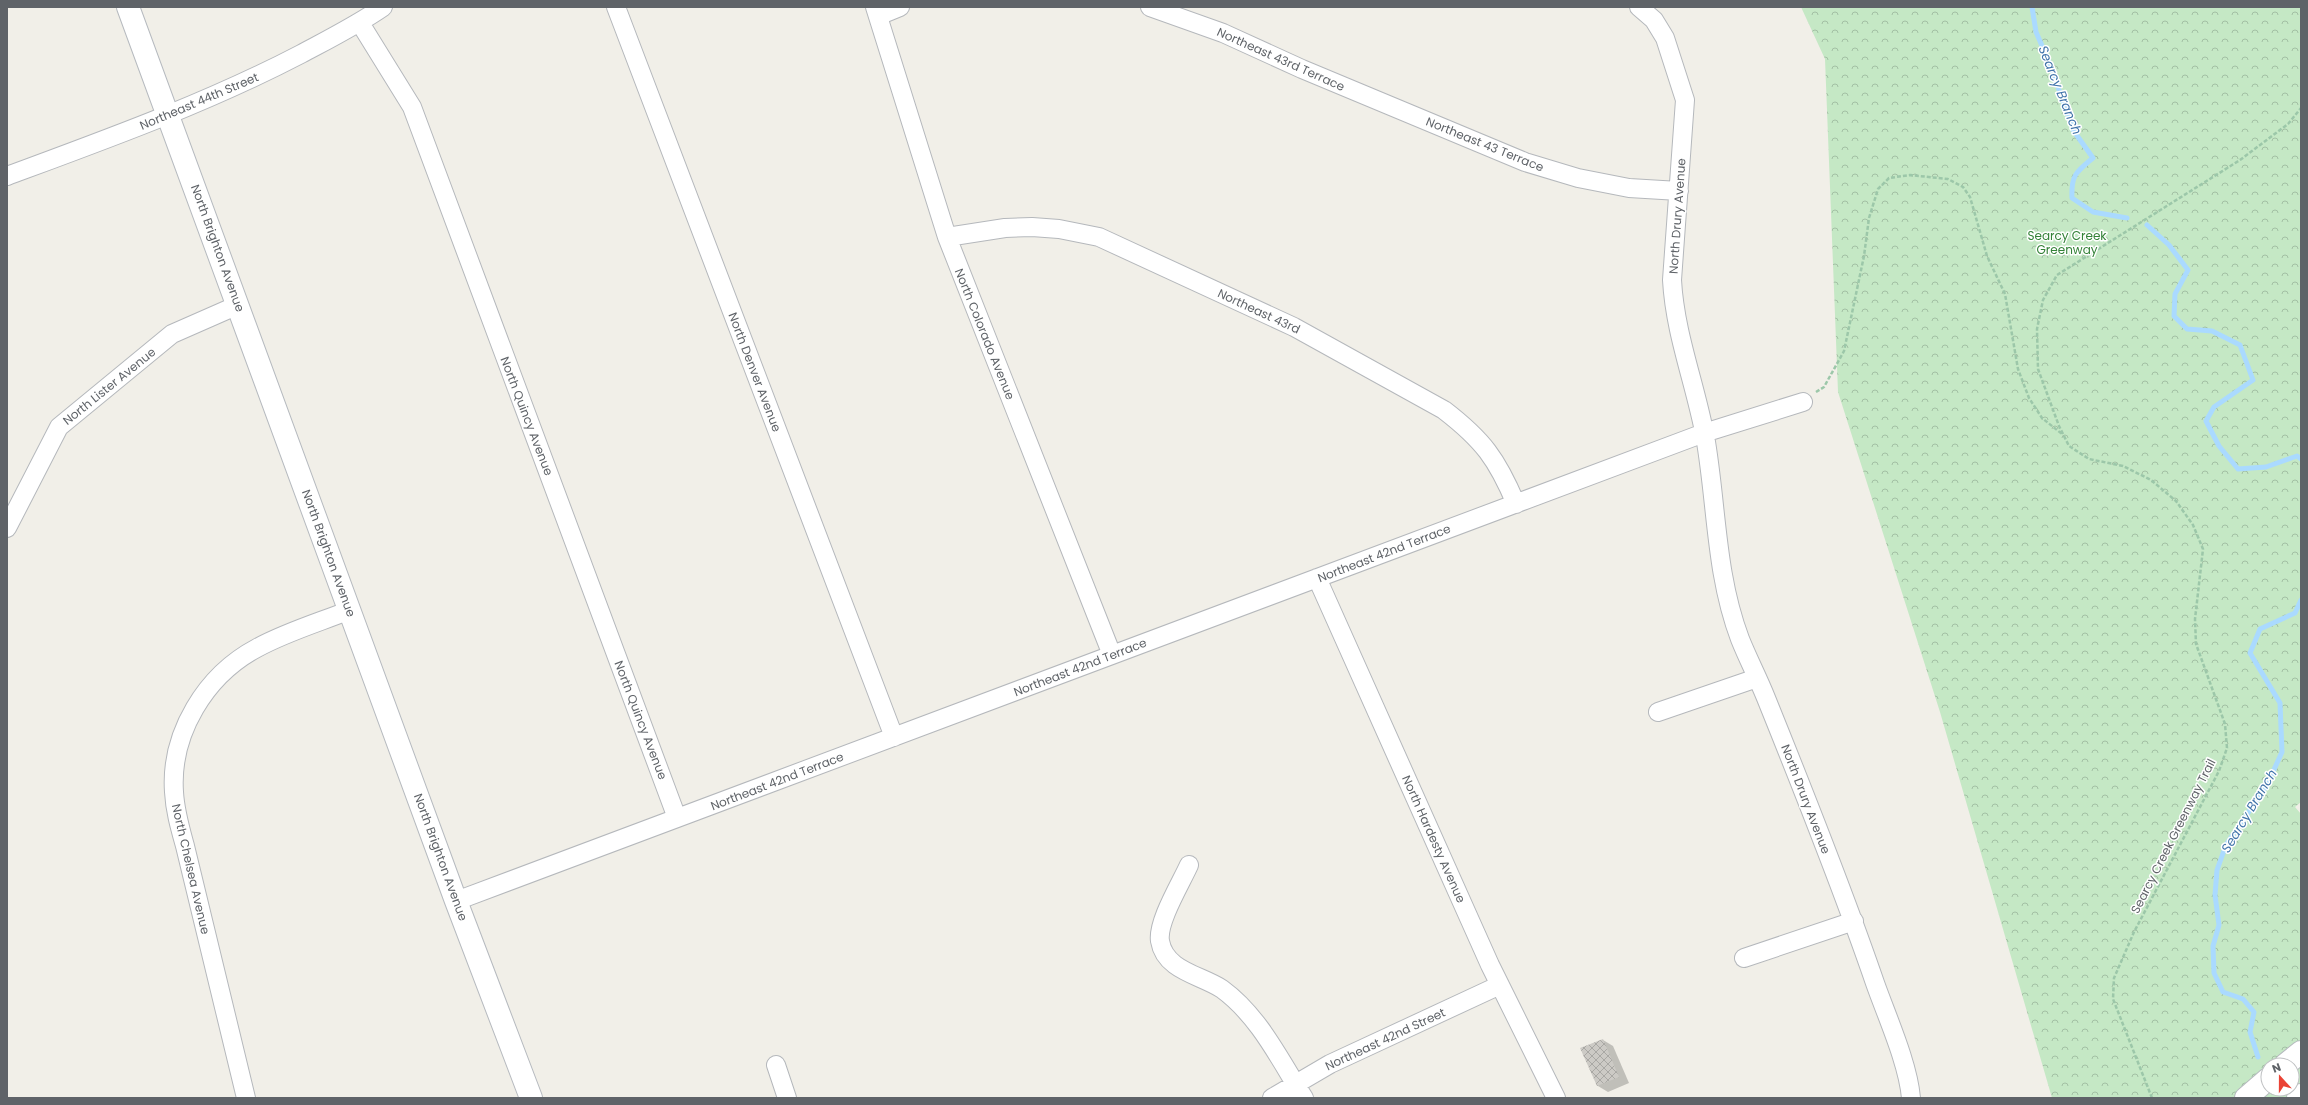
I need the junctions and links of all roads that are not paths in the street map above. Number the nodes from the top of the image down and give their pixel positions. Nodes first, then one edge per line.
1 (128, 7) edge
2 (383, 7) edge
3 (616, 7) edge
4 (900, 7) edge
5 (1150, 7) edge
6 (1639, 7) edge
7 (876, 11) edge
8 (360, 23) junction
9 (1410, 114) joint
10 (169, 115) junction
11 (7, 176) edge
12 (1679, 191) junction
13 (947, 237) junction
14 (238, 305) junction
15 (1803, 402) road end
16 (1704, 433) junction
17 (1516, 504) junction
18 (7, 528) edge
19 (1317, 578) junction
20 (350, 610) junction
21 (1112, 655) junction
22 (1757, 678) junction
23 (1658, 712) dead end
24 (894, 737) junction
25 (677, 818) junction
26 (1189, 865) dead end
27 (456, 901) junction
28 (1854, 921) junction
29 (1744, 958) dead end
30 (1500, 985) junction
31 (776, 1065) dead end
32 (2260, 1086) edge
33 (1299, 1091) edge
34 (2301, 1095) edge
35 (246, 1098) edge
36 (532, 1098) edge
37 (788, 1098) edge
38 (1272, 1098) edge
39 (1556, 1098) edge
40 (1911, 1098) edge
41 (2246, 1098) edge
42 (2298, 1098) edge

1 - 10 main road, North Brighton Avenue
2 - 8 street, Northeast 44th Street
3 - 24 street, North Denver Avenue
4 - 7 street
5 - 9 street, Northeast 43rd Terrace
6 - 12 street, North Drury Avenue
7 - 13 street, North Colorado Avenue
8 - 10 street, Northeast 44th Street
8 - 25 street, North Quincy Avenue
9 - 12 street, Northeast 43 Terrace
10 - 11 street, Northeast 44th Street
10 - 14 main road, North Brighton Avenue
12 - 16 street, North Drury Avenue
13 - 17 street, Northeast 43rd
13 - 21 street, North Colorado Avenue
14 - 18 street, North Lister Avenue
14 - 20 main road, North Brighton Avenue
15 - 16 street
16 - 17 street, Northeast 42nd Terrace
16 - 22 street, North Drury Avenue
17 - 19 street, Northeast 42nd Terrace
19 - 21 street, Northeast 42nd Terrace
19 - 30 street, North Hardesty Avenue
20 - 27 main road, North Brighton Avenue
20 - 35 street, North Chelsea Avenue
21 - 24 street, Northeast 42nd Terrace
22 - 23 street
22 - 28 street, North Drury Avenue
24 - 25 street, Northeast 42nd Terrace
25 - 27 street, Northeast 42nd Terrace
26 - 33 street
27 - 36 main road, North Brighton Avenue
28 - 29 street
28 - 40 street, North Drury Avenue
30 - 33 street, Northeast 42nd Street
30 - 39 street, North Hardesty Avenue
31 - 37 street
32 - 41 main road
33 - 38 street, Northeast 42nd Street
34 - 42 main road

